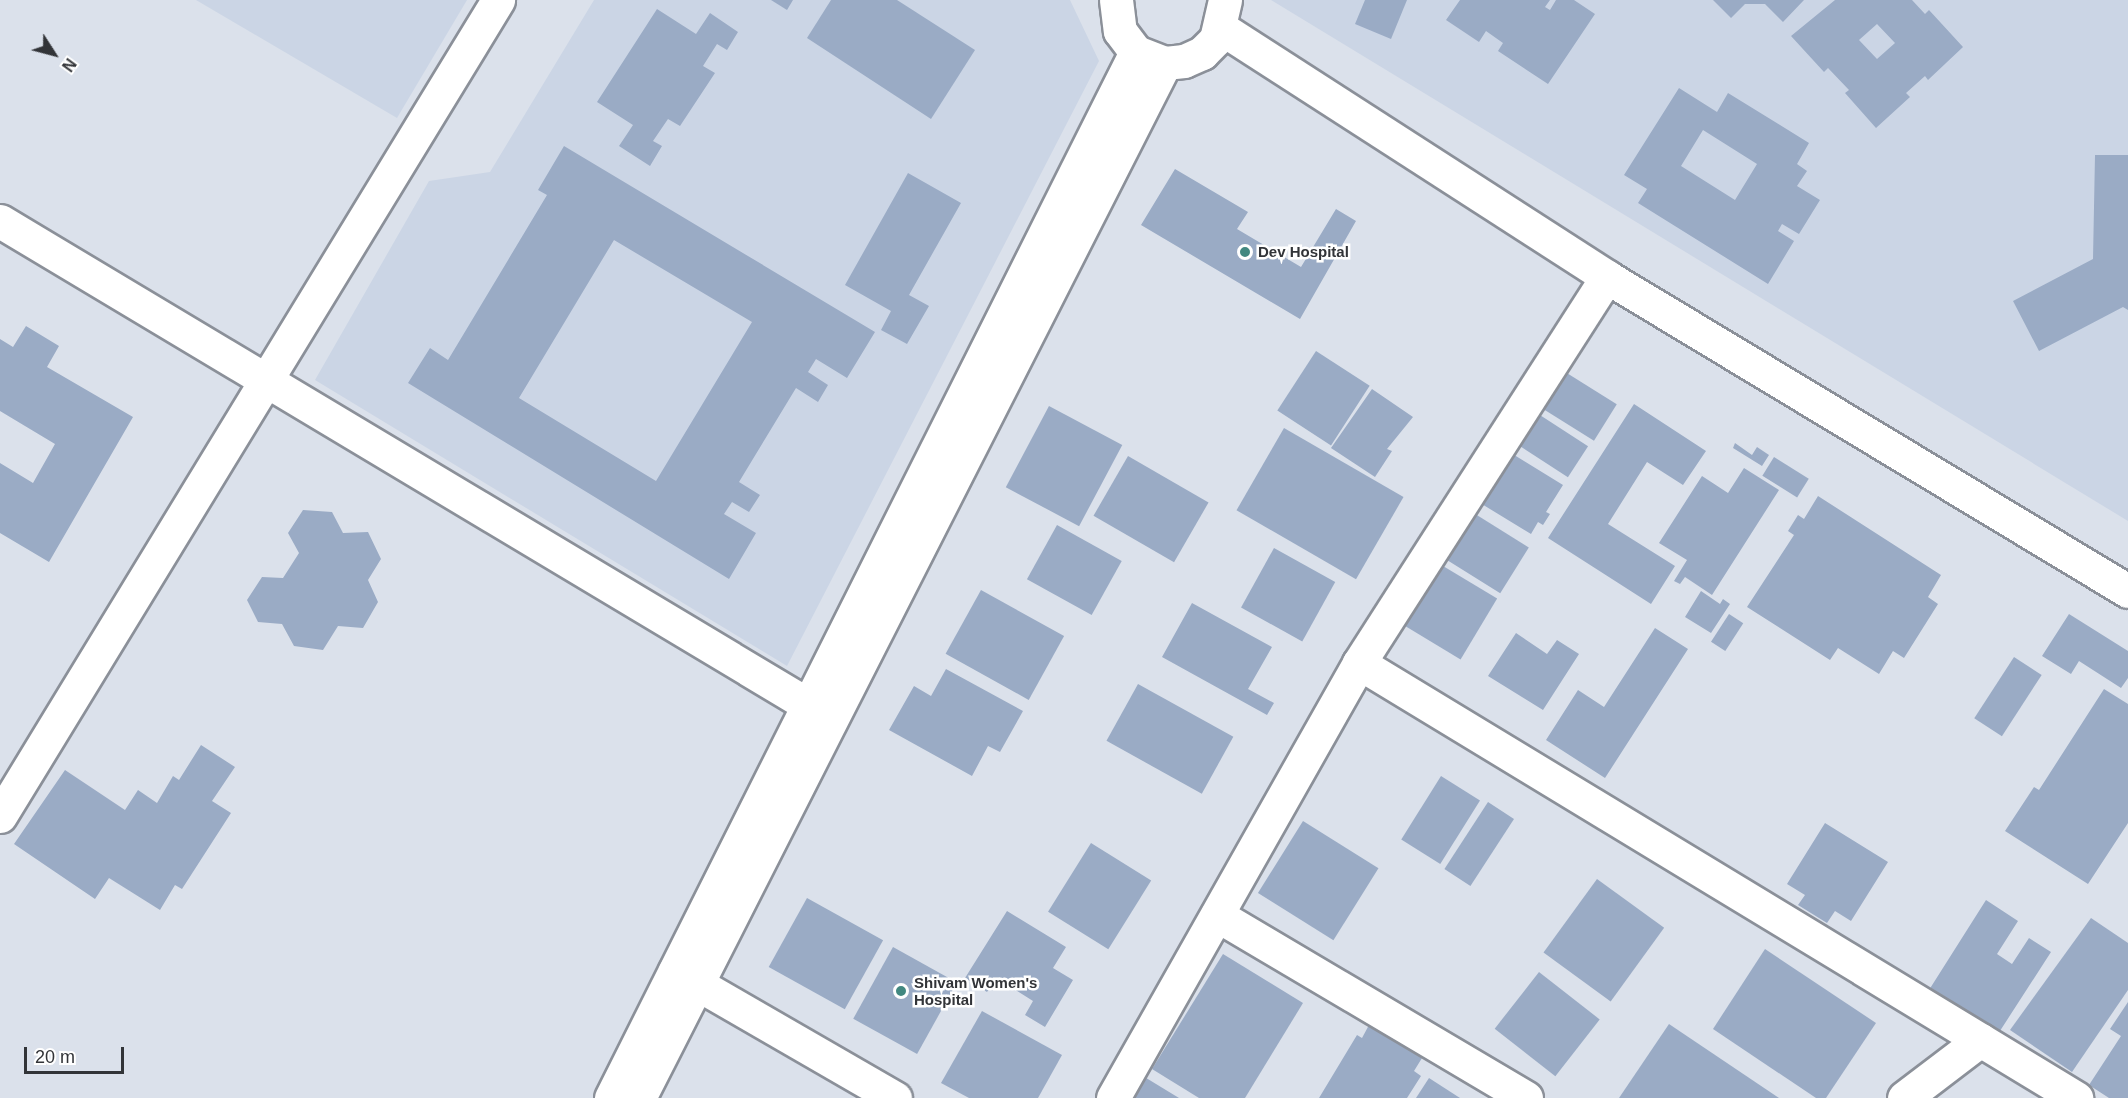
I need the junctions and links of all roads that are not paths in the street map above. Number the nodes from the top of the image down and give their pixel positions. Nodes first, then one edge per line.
1 (498, 0) edge
2 (1116, 0) edge
3 (1223, 14) edge
4 (1150, 57) junction
5 (0, 221) edge
6 (1606, 277) junction
7 (266, 380) junction
8 (2128, 591) edge
9 (1359, 663) junction
10 (819, 712) junction
11 (0, 816) edge
12 (1217, 915) junction
13 (686, 977) junction
14 (1980, 1040) junction
15 (611, 1098) edge
16 (639, 1098) edge
17 (895, 1098) edge
18 (1113, 1098) edge
19 (1526, 1098) edge
20 (1904, 1098) edge
21 (2076, 1098) edge

1 - 7 street
2 - 4 street
3 - 4 street
3 - 6 street
4 - 10 street
5 - 7 street
6 - 8 street
6 - 9 street
7 - 10 street
7 - 11 street
9 - 12 street
9 - 14 street
10 - 13 street
12 - 18 street
12 - 19 street
13 - 15 street
13 - 16 street
13 - 17 street
14 - 20 street
14 - 21 street

